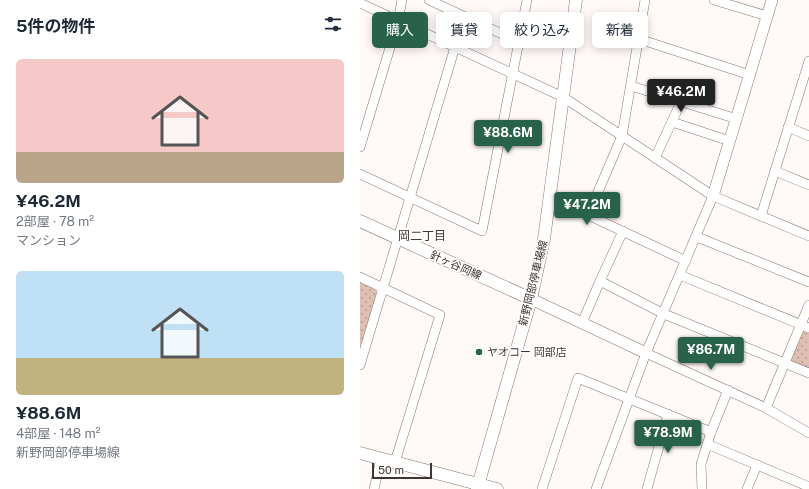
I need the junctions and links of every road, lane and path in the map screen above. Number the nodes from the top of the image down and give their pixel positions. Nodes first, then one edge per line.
1 (402, 0) edge
2 (429, 0) edge
3 (527, 0) edge
4 (576, 0) edge
5 (645, 0) edge
6 (714, 0) edge
7 (772, 0) edge
8 (360, 3) edge
9 (379, 12) edge
10 (400, 12) edge
11 (525, 12) edge
12 (643, 12) edge
13 (767, 16) junction
14 (500, 33) edge
15 (648, 42) edge
16 (390, 48) edge
17 (455, 48) edge
18 (457, 48) edge
19 (518, 48) edge
20 (637, 48) edge
21 (809, 61) edge
22 (513, 73) junction
23 (750, 75) junction
24 (805, 85) edge
25 (631, 86) junction
26 (563, 97) junction
27 (681, 102) junction
28 (737, 119) junction
29 (672, 122) junction
30 (788, 127) junction
31 (622, 136) junction
32 (809, 136) edge
33 (730, 141) junction
34 (360, 147) edge
35 (655, 158) junction
36 (775, 171) junction
37 (360, 174) edge
38 (809, 185) edge
39 (713, 196) junction
40 (411, 197) junction
41 (761, 216) junction
42 (360, 221) edge
43 (624, 231) junction
44 (809, 236) edge
45 (697, 237) junction
46 (398, 239) junction
47 (686, 261) junction
48 (680, 275) junction
49 (360, 277) edge
50 (600, 281) junction
51 (809, 282) edge
52 (384, 288) junction
53 (530, 299) junction
54 (809, 305) edge
55 (664, 314) junction
56 (582, 323) junction
57 (805, 326) edge
58 (362, 350) edge
59 (646, 353) junction
60 (785, 363) junction
61 (360, 365) edge
62 (809, 373) edge
63 (728, 390) junction
64 (629, 398) junction
65 (766, 408) junction
66 (668, 414) junction
67 (711, 432) junction
68 (809, 434) edge
69 (707, 444) junction
70 (360, 453) edge
71 (381, 459) junction
72 (395, 462) junction
73 (756, 464) junction
74 (478, 486) edge
75 (807, 486) dead end
76 (374, 489) edge
77 (497, 489) edge
78 (542, 489) edge
79 (596, 489) edge
80 (647, 489) edge
81 (702, 489) edge
82 (747, 489) edge

1 - 10 street
2 - 14 street
3 - 11 street
4 - 26 main road, 新野岡部停車場線
5 - 12 street
6 - 13 street
7 - 13 street
8 - 9 street
13 - 23 street
15 - 23 street
16 - 34 street
17 - 40 street
18 - 22 street
19 - 22 street
20 - 25 street
21 - 24 street
22 - 26 street
22 - 40 street
23 - 28 street
24 - 30 street
25 - 27 street
25 - 31 street
26 - 31 street
26 - 53 main road, 新野岡部停車場線
27 - 28 street
27 - 29 street
28 - 33 street
29 - 33 street
29 - 35 street
30 - 32 street
30 - 36 street
31 - 35 street
31 - 43 street
33 - 39 street
35 - 39 street
36 - 38 street
36 - 41 street
37 - 40 street
39 - 41 street
39 - 45 street
40 - 46 street
41 - 44 street
42 - 46 main road, 針ヶ谷岡線
43 - 47 street
43 - 50 street
45 - 47 street
45 - 51 street
46 - 52 street
46 - 53 main road, 針ヶ谷岡線
47 - 48 street
48 - 55 street
48 - 57 street
49 - 52 street
50 - 55 street
50 - 56 street
52 - 58 street
52 - 72 street
53 - 56 street
53 - 74 main road, 新野岡部停車場線
54 - 57 street
55 - 59 street
55 - 60 street
56 - 59 street
57 - 60 street
58 - 61 street
59 - 63 street
59 - 64 street
60 - 62 street
60 - 65 street
63 - 65 street
63 - 67 street
64 - 66 street
64 - 78 street
64 - 79 street
65 - 68 street
66 - 67 street
66 - 80 street
67 - 69 street
69 - 73 street
69 - 81 street
70 - 71 main road
71 - 72 main road
71 - 76 street
72 - 74 main road
73 - 75 street
73 - 82 street
74 - 77 main road

